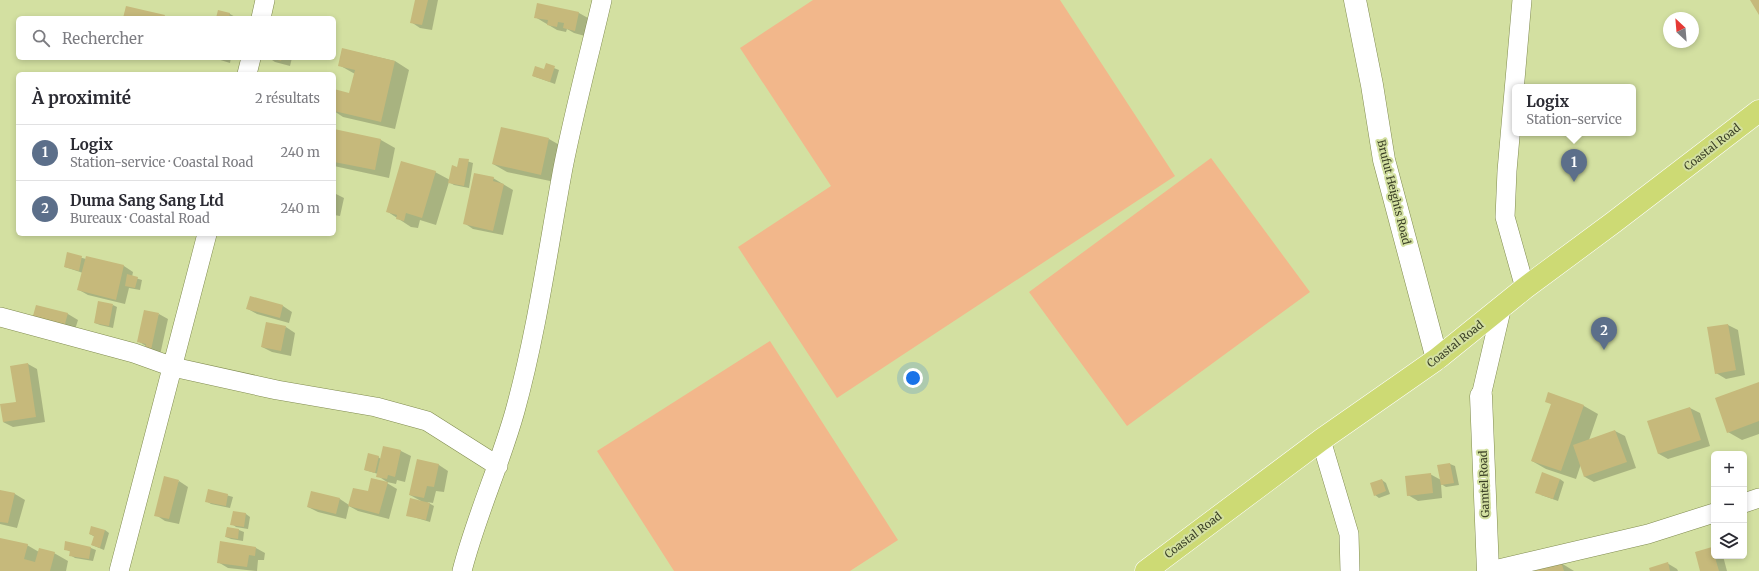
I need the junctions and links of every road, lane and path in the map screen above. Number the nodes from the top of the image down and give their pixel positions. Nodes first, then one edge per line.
1 (265, 0) edge
2 (602, 0) edge
3 (1355, 0) edge
4 (1522, 0) edge
5 (261, 16) edge
6 (250, 60) edge
7 (248, 72) edge
8 (1515, 84) edge
9 (1759, 111) edge
10 (1512, 114) edge
11 (206, 236) edge
12 (1525, 288) junction
13 (1502, 306) junction
14 (0, 317) edge
15 (1437, 359) junction
16 (173, 368) junction
17 (1481, 396) joint
18 (1321, 440) junction
19 (498, 466) junction
20 (1759, 498) edge
21 (1747, 502) edge
22 (1711, 513) edge
23 (120, 571) edge
24 (462, 571) edge
25 (1146, 571) edge
26 (1350, 571) edge
27 (1489, 571) edge

1 - 5 street
2 - 19 street
3 - 15 street, Brufut Heights Road
4 - 8 street
6 - 7 street
9 - 12 main road, Coastal Road
10 - 12 street
11 - 16 street
12 - 13 main road, Coastal Road
13 - 15 main road, Coastal Road
13 - 17 street
14 - 16 street
15 - 18 main road, Coastal Road
16 - 19 street
16 - 23 street
17 - 27 street, Gamtel Road
18 - 25 main road, Coastal Road
18 - 26 street
19 - 24 street
20 - 21 street
22 - 27 street

